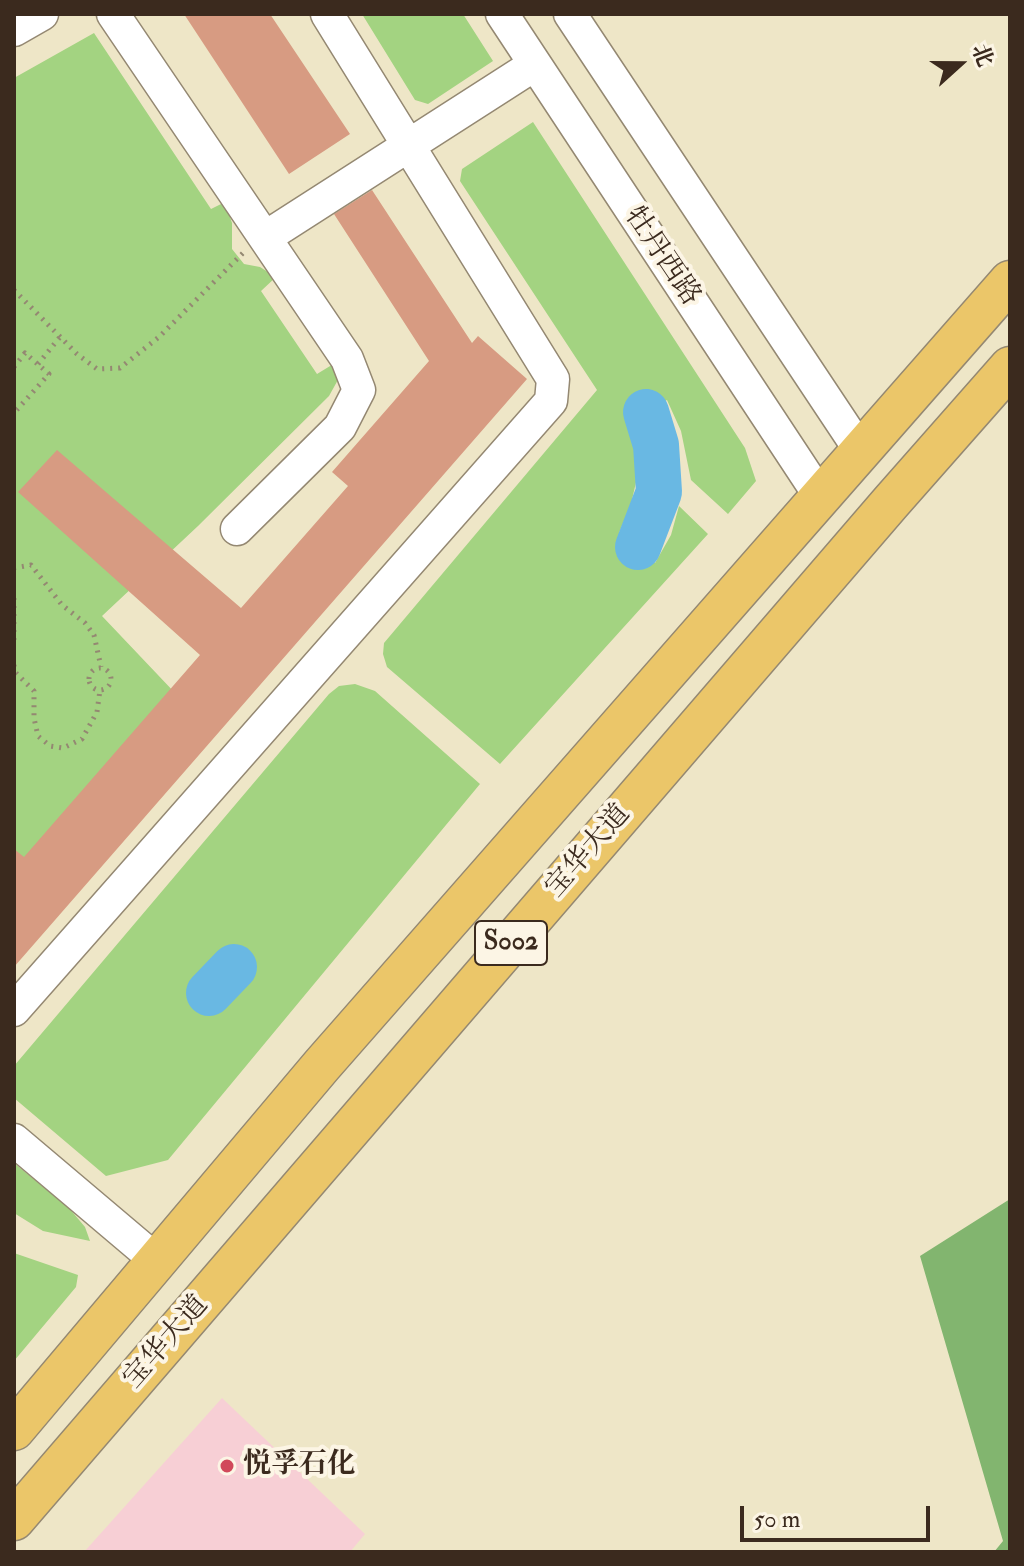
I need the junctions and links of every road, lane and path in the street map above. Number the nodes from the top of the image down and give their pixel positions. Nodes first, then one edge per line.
1 (42, 14) edge
2 (113, 14) edge
3 (327, 14) edge
4 (502, 14) edge
5 (570, 14) edge
6 (14, 30) edge
7 (534, 65) junction
8 (410, 148) junction
9 (266, 237) junction
10 (1010, 281) edge
11 (14, 290) edge
12 (60, 337) junction
13 (38, 364) junction
14 (14, 367) edge
15 (1010, 367) edge
16 (14, 413) edge
17 (862, 453) junction
18 (822, 499) junction
19 (237, 529) dead end
20 (14, 568) edge
21 (14, 598) edge
22 (14, 645) edge
23 (14, 665) edge
24 (101, 667) junction
25 (100, 690) junction
26 (14, 1010) edge
27 (14, 1140) edge
28 (157, 1261) junction
29 (14, 1430) edge
30 (14, 1520) edge

1 - 6 street
2 - 9 street
3 - 8 street
4 - 7 street, 牡丹西路
5 - 17 street, 牡丹西路
7 - 8 street
7 - 18 street, 牡丹西路
8 - 9 street
8 - 26 street
9 - 12 path
9 - 19 street
10 - 17 main road, 宝华大道
11 - 12 path
12 - 13 path
13 - 14 path
13 - 16 path
15 - 30 main road, 宝华大道 / S002
17 - 18 main road, 宝华大道
18 - 28 main road, 宝华大道
20 - 24 path
21 - 22 path
23 - 25 path
24 - 25 path
24 - 25 path
27 - 28 street
28 - 29 main road, 宝华大道

